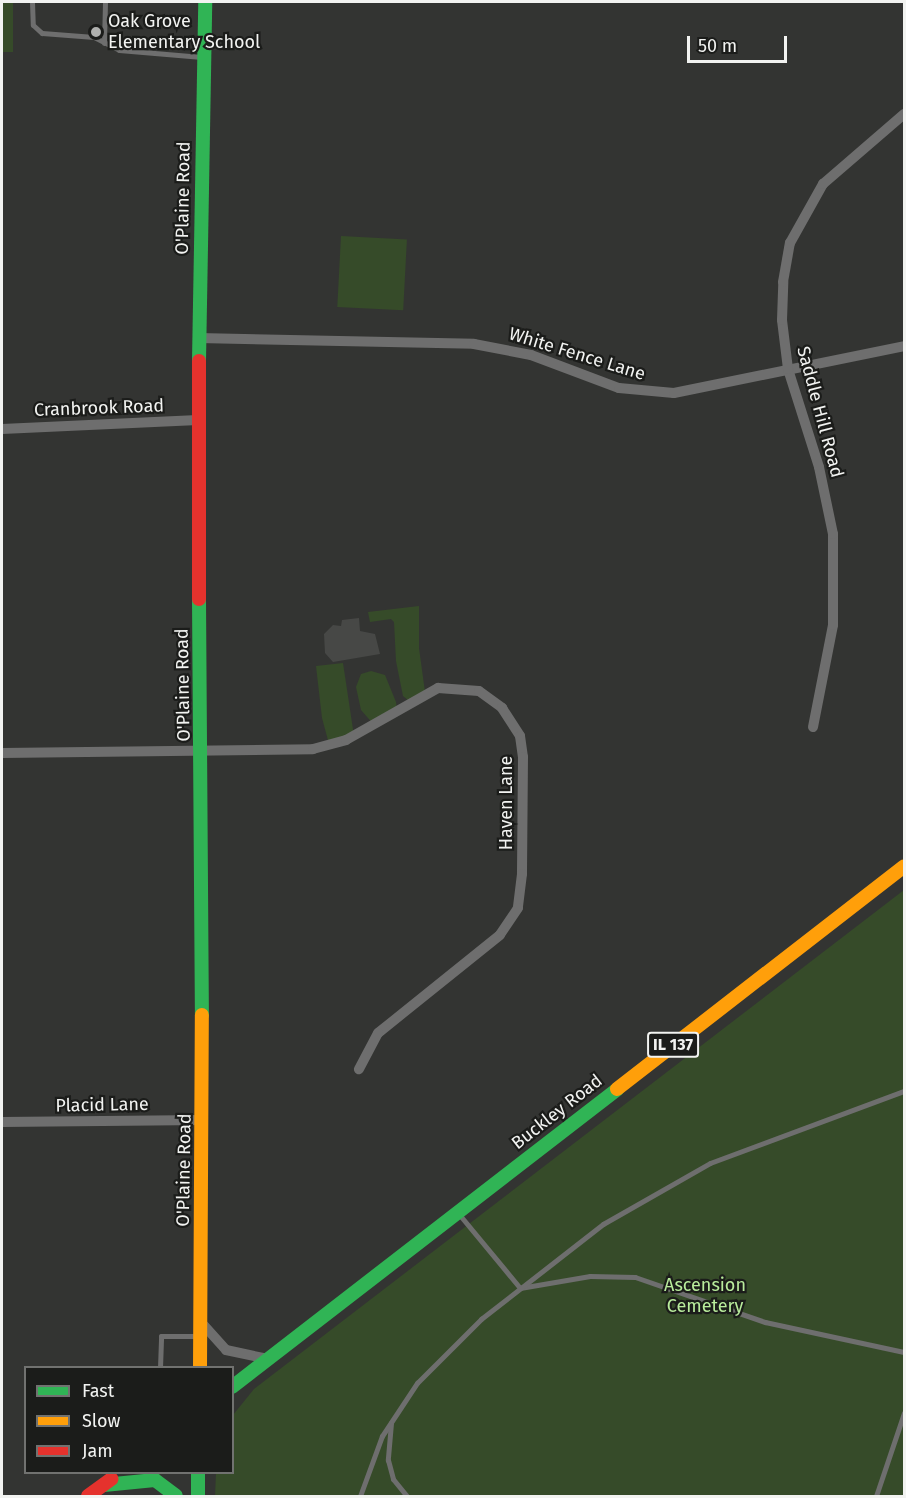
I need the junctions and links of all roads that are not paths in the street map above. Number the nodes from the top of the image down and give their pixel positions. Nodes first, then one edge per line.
1 (32, 2) edge
2 (105, 2) edge
3 (205, 2) edge
4 (104, 43) junction
5 (204, 57) junction
6 (904, 114) edge
7 (198, 338) junction
8 (904, 346) edge
9 (788, 369) junction
10 (198, 420) junction
11 (2, 429) edge
12 (813, 727) dead end
13 (202, 751) junction
14 (2, 753) edge
15 (904, 866) edge
16 (358, 1069) dead end
17 (904, 1091) edge
18 (203, 1120) junction
19 (2, 1122) edge
20 (457, 1212) junction
21 (520, 1288) junction
22 (200, 1328) junction
23 (904, 1352) edge
24 (268, 1359) junction
25 (160, 1366) edge
26 (200, 1366) edge
27 (234, 1385) edge
28 (904, 1413) edge
29 (392, 1420) junction
30 (119, 1474) edge
31 (198, 1474) edge
32 (104, 1485) junction
33 (88, 1497) edge
34 (176, 1497) edge
35 (198, 1497) edge
36 (360, 1497) edge
37 (406, 1497) edge
38 (876, 1497) edge

1 - 4 lane
2 - 4 lane
3 - 5 street, O'Plaine Road
4 - 5 lane
5 - 7 street, O'Plaine Road
6 - 9 street, Saddle Hill Road
7 - 9 street, White Fence Lane
7 - 10 street, O'Plaine Road
8 - 9 street, White Fence Lane
9 - 12 street, Saddle Hill Road
10 - 11 street, Cranbrook Road
10 - 13 street, O'Plaine Road
13 - 14 street, Haven Lane
13 - 16 street, Haven Lane
13 - 18 street, O'Plaine Road
15 - 20 street, Buckley Road / IL 137
17 - 21 lane
18 - 19 street, Placid Lane
18 - 22 street, O'Plaine Road
20 - 21 lane
20 - 24 street, Buckley Road / IL 137
21 - 23 lane
21 - 29 lane
22 - 24 street
22 - 25 lane
22 - 26 street, O'Plaine Road
24 - 27 street, Buckley Road / IL 137
28 - 38 lane
29 - 36 lane
29 - 37 lane
30 - 32 street
31 - 35 street
32 - 33 street
32 - 34 street

